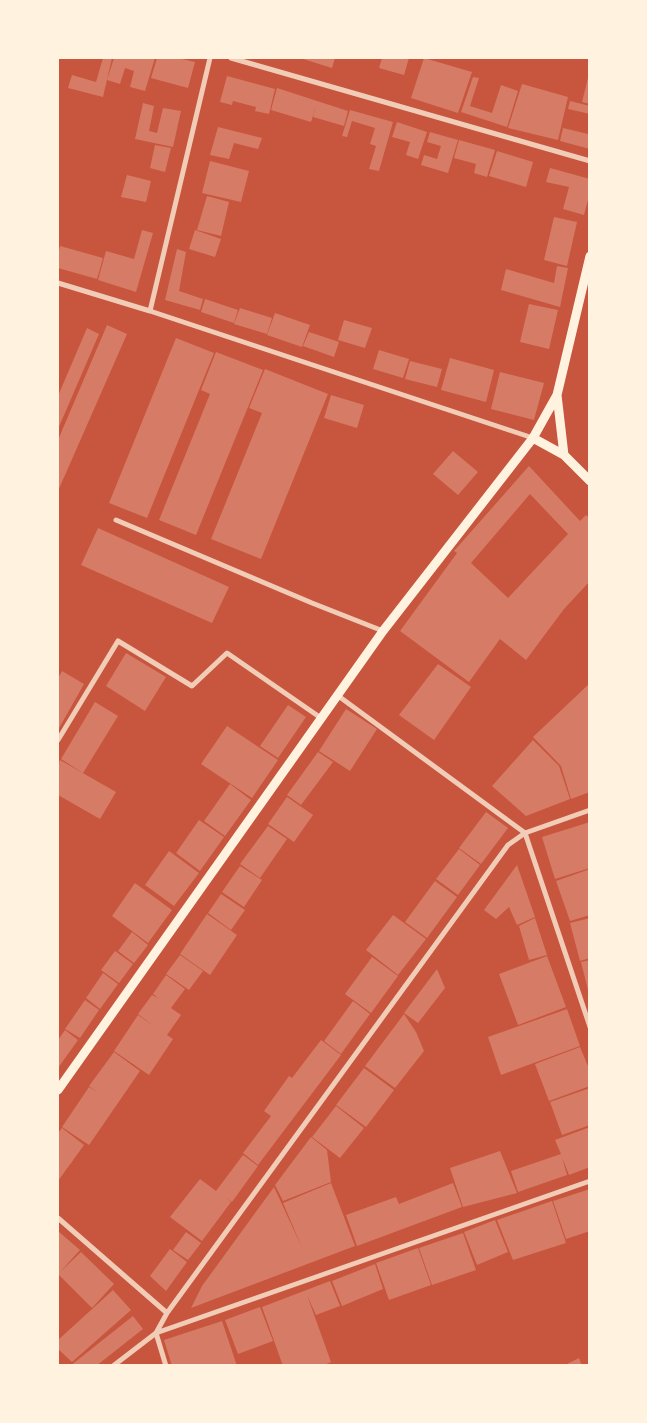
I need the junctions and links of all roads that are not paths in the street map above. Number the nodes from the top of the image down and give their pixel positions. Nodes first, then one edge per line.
1 (210, 58) edge
2 (232, 58) edge
3 (590, 161) edge
4 (590, 256) edge
5 (58, 283) edge
6 (150, 311) junction
7 (557, 395) junction
8 (533, 438) junction
9 (564, 455) junction
10 (590, 481) edge
11 (116, 520) dead end
12 (383, 630) junction
13 (337, 695) junction
14 (321, 718) junction
15 (58, 740) edge
16 (590, 810) edge
17 (525, 833) junction
18 (590, 1027) edge
19 (58, 1090) edge
20 (590, 1181) edge
21 (58, 1218) edge
22 (167, 1313) junction
23 (156, 1333) junction
24 (113, 1366) edge
25 (166, 1366) edge

1 - 6 street
2 - 3 street
4 - 7 main road
5 - 6 street
6 - 8 street
7 - 8 main road
7 - 9 main road
8 - 9 main road
8 - 12 main road
9 - 10 main road
11 - 12 street
12 - 13 main road
13 - 14 main road
13 - 17 street
14 - 15 street
14 - 19 main road
16 - 17 street
17 - 18 street
17 - 22 street
20 - 23 street
21 - 22 street
22 - 23 street
23 - 24 street
23 - 25 street

